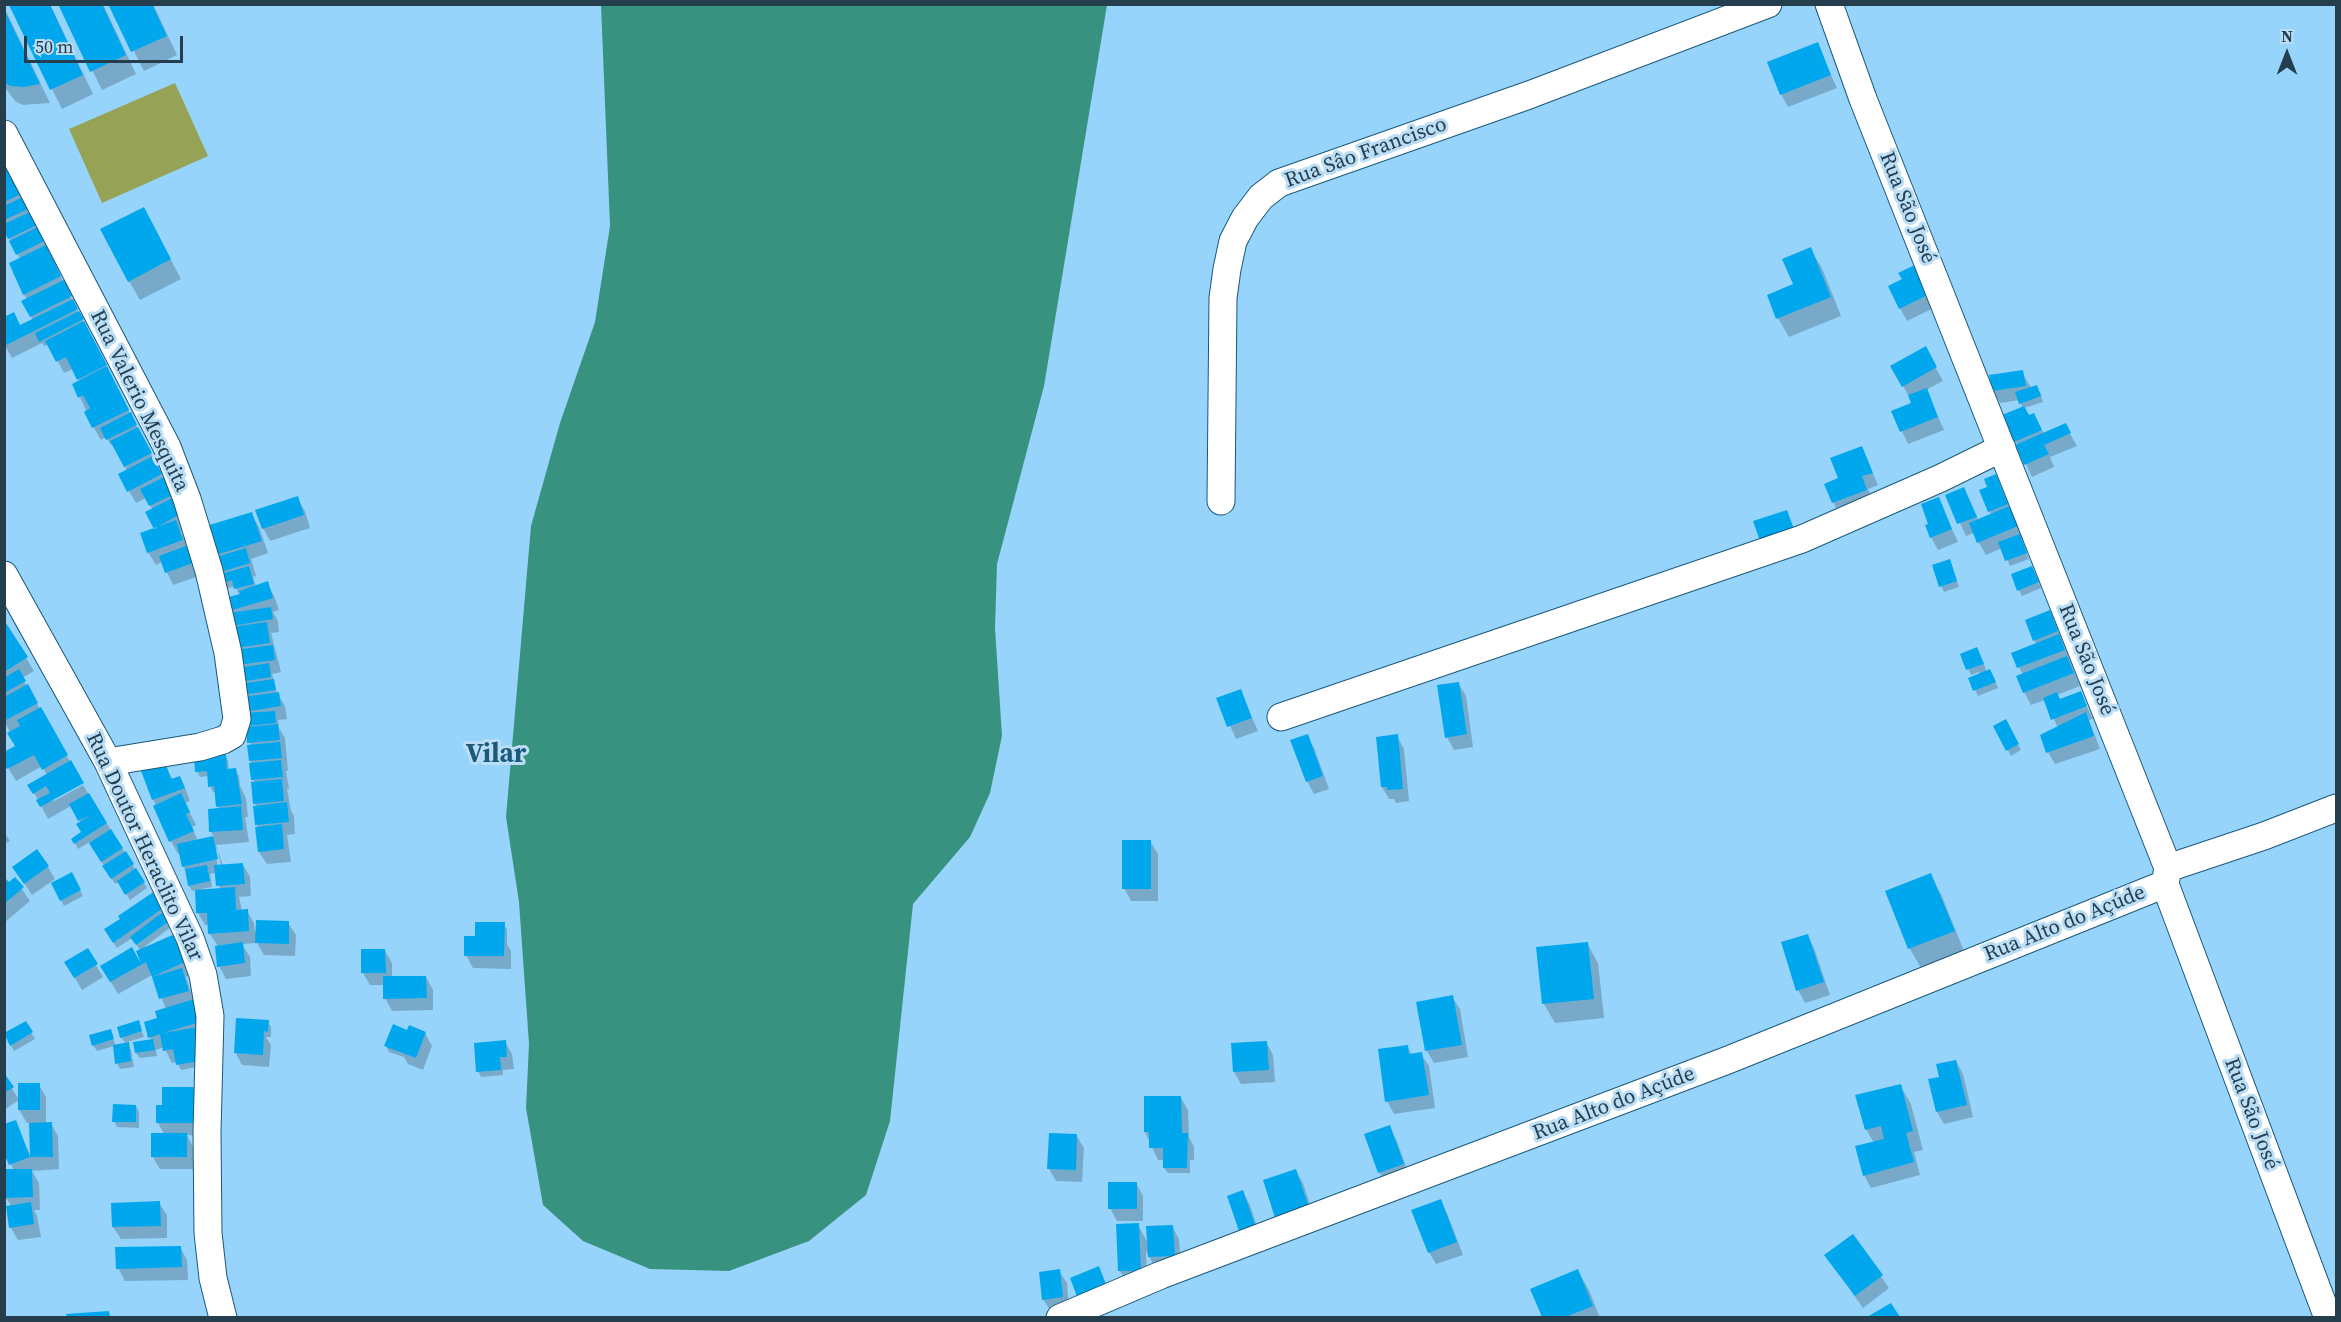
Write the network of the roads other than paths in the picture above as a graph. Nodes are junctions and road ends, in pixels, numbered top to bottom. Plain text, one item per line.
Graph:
1 (1768, 4) edge
2 (1829, 4) edge
3 (4, 134) edge
4 (2002, 448) junction
5 (1221, 501) dead end
6 (4, 575) edge
7 (1281, 717) dead end
8 (108, 762) junction
9 (2337, 808) edge
10 (2167, 876) junction
11 (223, 1317) edge
12 (1060, 1317) edge
13 (2328, 1317) edge

1 - 5 street, Rua Sâo Francisco
2 - 4 street, Rua São José
3 - 8 street, Rua Valerio Mesquita
4 - 7 street
4 - 10 street, Rua São José
6 - 8 street, Rua Doutor Heraclito Vilar
8 - 11 street, Rua Doutor Heraclito Vilar
9 - 10 street, Rua Alto do Açúde
10 - 12 street, Rua Alto do Açúde
10 - 13 street, Rua São José

